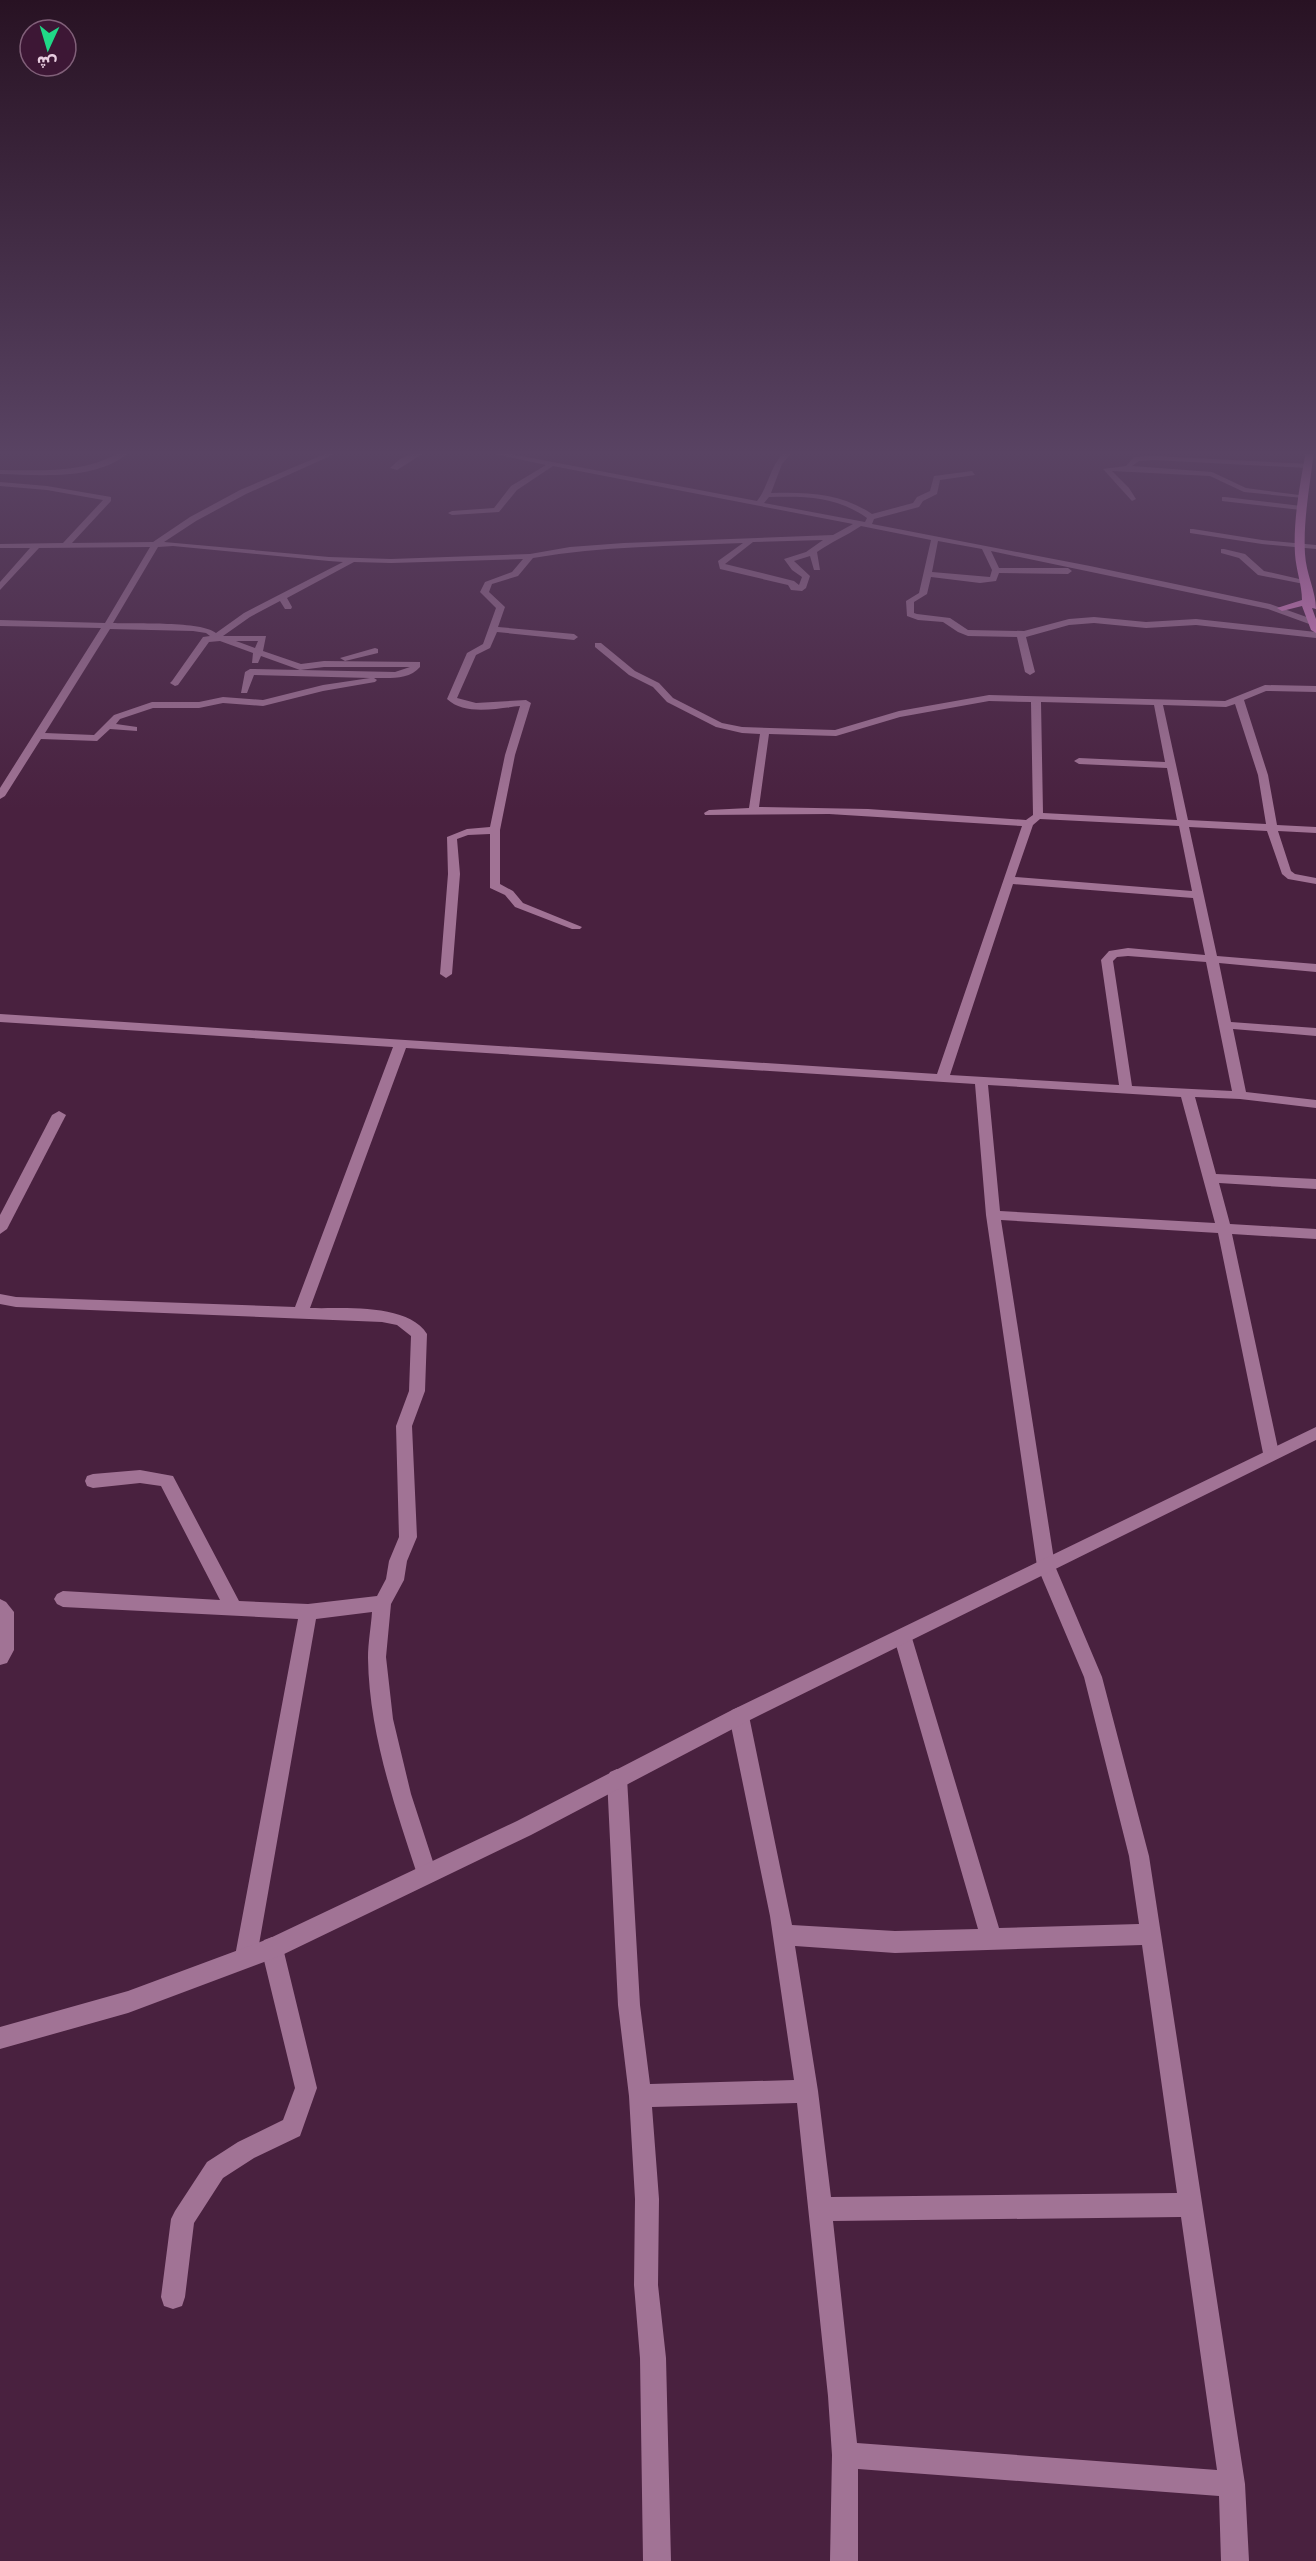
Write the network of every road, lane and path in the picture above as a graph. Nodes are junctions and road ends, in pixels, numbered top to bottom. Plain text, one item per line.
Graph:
1 (996, 570) edge
2 (13, 571) edge
3 (140, 571) edge
4 (333, 571) edge
5 (518, 571) edge
6 (738, 571) edge
7 (798, 571) edge
8 (927, 571) edge
9 (1028, 571) edge
10 (1064, 571) edge
11 (1102, 571) edge
12 (1258, 571) edge
13 (1301, 571) edge
14 (926, 574) junction
15 (1304, 581) junction
16 (1, 584) edge
17 (282, 597) junction
18 (1310, 604) edge
19 (1270, 607) junction
20 (288, 608) dead end
21 (1282, 609) joint
22 (0, 623) edge
23 (108, 626) junction
24 (1315, 628) edge
25 (494, 629) junction
26 (1024, 634) junction
27 (216, 638) junction
28 (574, 638) dead end
29 (598, 645) dead end
30 (375, 651) dead end
31 (258, 654) junction
32 (324, 664) junction
33 (250, 672) junction
34 (1030, 672) dead end
35 (395, 675) junction
36 (175, 683) dead end
37 (1316, 689) edge
38 (244, 691) dead end
39 (1036, 698) junction
40 (1239, 700) junction
41 (1158, 702) junction
42 (108, 726) junction
43 (134, 729) dead end
44 (765, 730) junction
45 (38, 736) junction
46 (1079, 761) dead end
47 (1171, 765) junction
48 (0, 796) edge
49 (754, 809) junction
50 (709, 813) dead end
51 (1033, 820) junction
52 (1183, 823) junction
53 (1272, 828) junction
54 (495, 830) junction
55 (1316, 830) edge
56 (1010, 880) junction
57 (1316, 881) edge
58 (1198, 895) junction
59 (576, 927) dead end
60 (1211, 959) junction
61 (1316, 968) edge
62 (446, 974) dead end
63 (0, 1018) edge
64 (1225, 1025) junction
65 (1316, 1032) edge
66 (401, 1044) junction
67 (942, 1079) junction
68 (981, 1081) junction
69 (1126, 1090) junction
70 (1187, 1093) junction
71 (1240, 1095) junction
72 (1316, 1104) edge
73 (59, 1115) dead end
74 (1210, 1178) junction
75 (1316, 1184) edge
76 (993, 1215) junction
77 (0, 1229) edge
78 (1224, 1229) junction
79 (1316, 1234) edge
80 (0, 1299) edge
81 (300, 1314) junction
82 (1316, 1433) edge
83 (1271, 1453) junction
84 (93, 1481) dead end
85 (1046, 1566) junction
86 (63, 1599) dead end
87 (382, 1603) junction
88 (0, 1607) edge
89 (234, 1608) junction
90 (308, 1612) junction
91 (903, 1638) junction
92 (0, 1657) edge
93 (739, 1716) junction
94 (617, 1778) junction
95 (427, 1874) junction
96 (1151, 1934) junction
97 (783, 1935) junction
98 (991, 1938) junction
99 (272, 1948) junction
100 (246, 1956) junction
101 (0, 2038) edge
102 (807, 2091) junction
103 (640, 2096) junction
104 (1190, 2205) junction
105 (820, 2209) junction
106 (173, 2296) dead end
107 (845, 2455) junction
108 (1232, 2484) junction
109 (657, 2561) edge
110 (844, 2561) edge
111 (1235, 2561) edge

1 - 14 street
2 - 16 street
3 - 23 street
4 - 17 street
5 - 25 street
6 - 7 street
8 - 14 street
9 - 10 street
11 - 19 street
12 - 15 street
13 - 15 highway
14 - 26 street
15 - 18 highway
17 - 20 street
17 - 27 street
18 - 21 highway
18 - 24 highway
19 - 21 street
19 - 24 street
22 - 23 street
23 - 27 street
23 - 45 street
24 - 26 street
25 - 28 street
25 - 54 street
26 - 34 street
27 - 31 street
27 - 31 street
27 - 36 street
29 - 44 street
30 - 32 street
31 - 32 street
31 - 33 street
32 - 35 street
33 - 35 street
33 - 38 street
35 - 42 street
37 - 40 street
39 - 41 street
39 - 44 street
39 - 51 street
40 - 41 street
40 - 53 street
41 - 47 street
42 - 43 street
42 - 45 street
44 - 49 street
45 - 48 street
46 - 47 street
47 - 52 street
49 - 50 street
49 - 51 street
51 - 52 street
51 - 56 street
52 - 53 street
52 - 58 street
53 - 55 street
53 - 57 street
54 - 59 street
54 - 62 street
56 - 58 street
56 - 67 street
58 - 60 street
60 - 61 street
60 - 64 street
60 - 69 street
63 - 66 street
64 - 65 street
64 - 71 street
66 - 67 street
66 - 81 street
67 - 68 street
68 - 69 street
68 - 76 street
69 - 70 street
70 - 71 street
70 - 74 street
71 - 72 street
73 - 77 street
74 - 75 street
74 - 78 street
76 - 78 street
76 - 85 street
78 - 79 street
78 - 83 street
80 - 81 street
81 - 87 street
82 - 83 street
83 - 85 street
84 - 89 street
85 - 91 street
85 - 96 street
86 - 89 street
87 - 90 street
87 - 95 street
88 - 92 street
89 - 90 street
90 - 100 street
91 - 93 street
91 - 98 street
93 - 94 street
93 - 97 street
94 - 95 street
94 - 103 street
95 - 99 street
96 - 98 street
96 - 104 street
97 - 98 street
97 - 102 street
99 - 100 street
99 - 106 street
100 - 101 street
102 - 103 street
102 - 105 street
103 - 109 street
104 - 105 street
104 - 108 street
105 - 107 street
107 - 108 street
107 - 110 street
108 - 111 street

